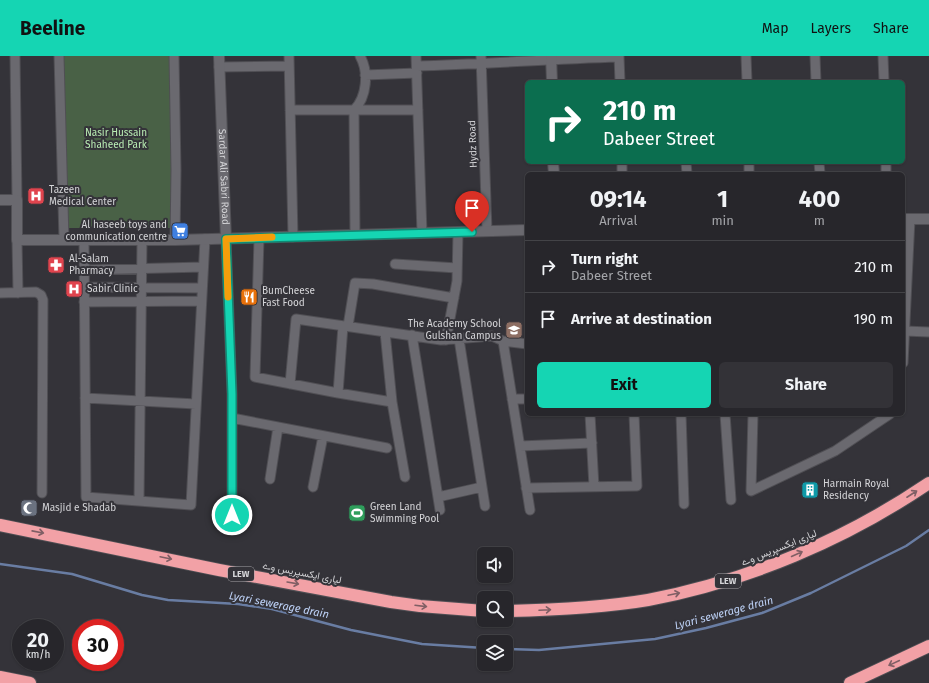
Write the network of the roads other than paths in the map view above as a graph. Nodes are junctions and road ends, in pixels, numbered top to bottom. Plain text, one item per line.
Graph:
1 (15, 56) edge
2 (59, 56) edge
3 (174, 56) edge
4 (219, 56) edge
5 (289, 56) edge
6 (360, 56) edge
7 (416, 56) edge
8 (746, 56) edge
9 (815, 56) edge
10 (883, 56) edge
11 (619, 57) edge
12 (551, 58) edge
13 (481, 60) edge
14 (289, 66) junction
15 (219, 67) junction
16 (417, 70) junction
17 (365, 75) junction
18 (552, 80) edge
19 (620, 80) edge
20 (747, 80) edge
21 (816, 80) edge
22 (884, 80) edge
23 (290, 110) junction
24 (354, 110) junction
25 (418, 110) junction
26 (0, 200) edge
27 (17, 200) junction
28 (929, 218) edge
29 (907, 219) edge
30 (525, 230) edge
31 (487, 231) junction
32 (458, 232) junction
33 (422, 233) junction
34 (355, 235) junction
35 (294, 237) junction
36 (259, 238) junction
37 (205, 239) junction
38 (226, 239) junction
39 (17, 240) junction
40 (64, 240) junction
41 (84, 240) junction
42 (142, 240) junction
43 (175, 240) junction
44 (905, 257) edge
45 (395, 264) dead end
46 (203, 267) junction
47 (457, 268) junction
48 (141, 269) junction
49 (84, 270) junction
50 (84, 287) junction
51 (141, 288) junction
52 (202, 288) junction
53 (0, 293) edge
54 (18, 293) junction
55 (454, 298) junction
56 (201, 301) junction
57 (84, 302) junction
58 (141, 302) junction
59 (345, 326) junction
60 (905, 331) joint
61 (386, 332) junction
62 (929, 332) edge
63 (412, 336) junction
64 (459, 339) junction
65 (446, 340) junction
66 (503, 340) junction
67 (525, 344) edge
68 (290, 384) junction
69 (338, 393) junction
70 (85, 398) junction
71 (512, 399) junction
72 (525, 399) edge
73 (140, 401) junction
74 (392, 402) junction
75 (196, 404) junction
76 (590, 416) edge
77 (634, 416) edge
78 (680, 416) edge
79 (725, 416) edge
80 (753, 416) edge
81 (887, 416) edge
82 (232, 418) junction
83 (278, 427) junction
84 (323, 436) junction
85 (592, 443) junction
86 (520, 446) junction
87 (387, 448) dead end
88 (405, 477) dead end
89 (270, 479) dead end
90 (929, 483) edge
91 (312, 487) dead end
92 (594, 487) junction
93 (482, 488) junction
94 (526, 488) junction
95 (42, 493) dead end
96 (438, 497) junction
97 (731, 500) dead end
98 (138, 501) junction
99 (684, 504) dead end
100 (485, 506) dead end
101 (440, 510) dead end
102 (530, 510) dead end
103 (232, 515) dead end
104 (0, 526) edge
105 (477, 611) edge
106 (513, 611) edge
107 (929, 646) edge
108 (0, 677) edge
109 (30, 683) edge
110 (850, 683) edge

1 - 27 street
2 - 40 street
3 - 43 street
4 - 15 street, Sardar Ali Sabri Road
5 - 14 street
6 - 17 street
7 - 16 street
8 - 20 street
9 - 21 street
10 - 22 street
11 - 12 street
11 - 19 street
12 - 13 street
12 - 18 street
13 - 16 street
13 - 31 street, Hydz Road
14 - 15 street
14 - 23 street
15 - 38 street, Sardar Ali Sabri Road
16 - 17 street
16 - 25 street
17 - 24 street
23 - 24 street
23 - 35 street
24 - 25 street
24 - 34 street
25 - 33 street
26 - 27 street
27 - 39 street
28 - 29 street
29 - 44 street
30 - 31 street
31 - 32 street
32 - 33 street
32 - 47 street
33 - 34 street
34 - 35 street
35 - 36 street
36 - 38 street
36 - 68 street
37 - 38 street
37 - 43 street
37 - 46 street
38 - 82 street, Sardar Ali Sabri Road
39 - 40 street
39 - 54 street
40 - 41 street
41 - 42 street
41 - 49 street
42 - 43 street
42 - 48 street
44 - 60 street
45 - 47 street
46 - 48 street
46 - 52 street
47 - 55 street
48 - 49 street
48 - 51 street
49 - 50 street
50 - 51 street
50 - 57 street
51 - 52 street
51 - 58 street
52 - 56 street
53 - 54 street
54 - 95 street
55 - 59 street
55 - 65 street
56 - 58 street
56 - 75 street
57 - 58 street
57 - 70 street
58 - 73 street
59 - 61 street
59 - 68 street
59 - 69 street
60 - 62 street
61 - 63 street
61 - 74 street
63 - 65 street
63 - 96 street
64 - 65 street
64 - 66 street
64 - 93 street
66 - 67 street
66 - 71 street
68 - 69 street
69 - 74 street
70 - 73 street
70 - 98 street
71 - 72 street
71 - 86 street
73 - 75 street
73 - 98 street
74 - 88 street
75 - 98 street
76 - 85 street
77 - 92 street
78 - 99 street
79 - 97 street
80 - 81 street
82 - 83 street
82 - 103 street, Sardar Ali Sabri Road
83 - 84 street
83 - 89 street
84 - 87 street
84 - 91 street
85 - 86 street
85 - 92 street
86 - 94 street
106 -> 90 highway, لیاری ایکسپریس وے / LEW
92 - 94 street
93 - 96 street
93 - 100 street
94 - 102 street
96 - 101 street
104 -> 105 highway, لیاری ایکسپریس وے / LEW
107 -> 110 highway
108 - 109 highway

